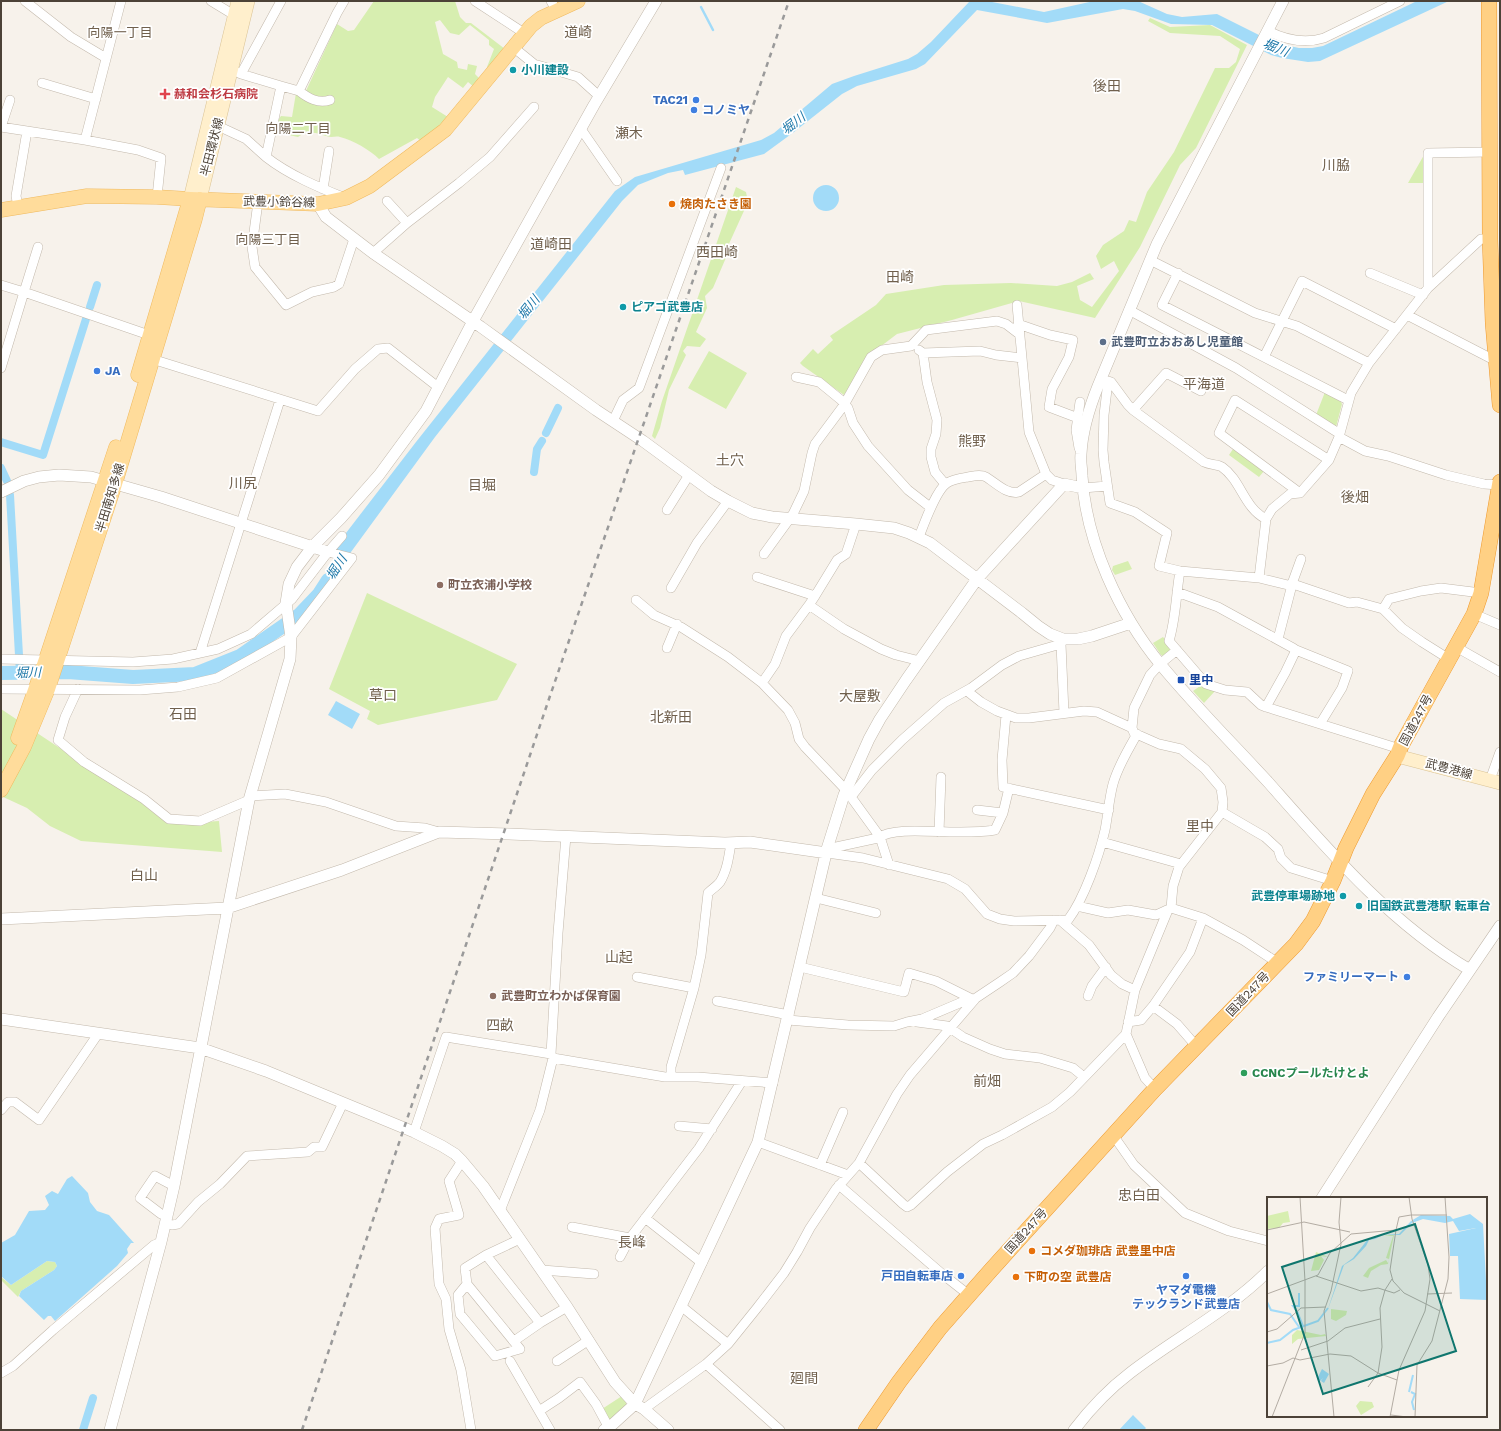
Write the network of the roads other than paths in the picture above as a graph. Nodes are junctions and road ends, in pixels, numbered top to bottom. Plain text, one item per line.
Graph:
1 (25, 1) edge
2 (121, 1) edge
3 (211, 1) edge
4 (238, 1) edge
5 (248, 1) edge
6 (281, 1) edge
7 (344, 1) edge
8 (475, 1) edge
9 (578, 1) edge
10 (656, 1) edge
11 (1283, 1) edge
12 (1400, 1) edge
13 (1490, 1) edge
14 (553, 6) edge
15 (234, 15) junction
16 (1268, 31) junction
17 (524, 33) junction
18 (513, 47) junction
19 (106, 58) junction
20 (236, 72) junction
21 (1495, 74) edge
22 (42, 83) dead end
23 (281, 86) junction
24 (299, 91) junction
25 (599, 96) junction
26 (96, 99) junction
27 (10, 100) dead end
28 (330, 100) dead end
29 (534, 107) dead end
30 (218, 126) junction
31 (1, 127) edge
32 (581, 129) junction
33 (27, 131) junction
34 (85, 140) junction
35 (329, 151) dead end
36 (1490, 152) junction
37 (266, 157) junction
38 (721, 168) dead end
39 (618, 181) dead end
40 (1495, 186) edge
41 (323, 189) junction
42 (156, 196) junction
43 (346, 198) junction
44 (195, 199) junction
45 (387, 201) dead end
46 (258, 202) junction
47 (318, 204) junction
48 (18, 206) junction
49 (1, 210) edge
50 (407, 223) junction
51 (354, 239) junction
52 (1493, 243) edge
53 (38, 247) dead end
54 (373, 253) junction
55 (1150, 260) junction
56 (1178, 273) junction
57 (1370, 273) dead end
58 (1, 285) edge
59 (24, 292) junction
60 (1425, 292) junction
61 (1017, 305) dead end
62 (1129, 310) junction
63 (1407, 315) junction
64 (473, 321) junction
65 (1282, 321) junction
66 (1018, 324) junction
67 (1396, 329) junction
68 (1019, 334) junction
69 (149, 335) junction
70 (911, 346) junction
71 (923, 353) junction
72 (1264, 357) junction
73 (1022, 358) junction
74 (152, 359) junction
75 (1496, 361) junction
76 (1369, 363) junction
77 (1, 368) edge
78 (796, 377) dead end
79 (438, 387) junction
80 (1201, 391) dead end
81 (280, 400) junction
82 (1348, 400) junction
83 (844, 405) junction
84 (1083, 405) junction
85 (1500, 405) edge
86 (1133, 410) junction
87 (1104, 412) junction
88 (1078, 418) junction
89 (613, 421) junction
90 (1340, 435) junction
91 (1081, 454) junction
92 (1328, 460) junction
93 (1046, 474) junction
94 (689, 475) junction
95 (110, 482) junction
96 (945, 484) junction
97 (1064, 484) junction
98 (1500, 484) edge
99 (1107, 486) junction
100 (2, 488) edge
101 (1083, 488) junction
102 (1300, 493) junction
103 (728, 501) junction
104 (930, 507) junction
105 (667, 510) dead end
106 (790, 518) junction
107 (1266, 519) junction
108 (240, 524) junction
109 (856, 524) junction
110 (342, 536) dead end
111 (919, 537) junction
112 (313, 546) junction
113 (328, 552) junction
114 (764, 554) dead end
115 (1301, 560) dead end
116 (1180, 571) junction
117 (757, 577) dead end
118 (1259, 578) junction
119 (977, 579) junction
120 (1292, 585) junction
121 (671, 588) dead end
122 (1177, 592) junction
123 (1481, 593) junction
124 (815, 596) junction
125 (636, 600) dead end
126 (286, 603) junction
127 (808, 605) junction
128 (1383, 609) junction
129 (1474, 614) junction
130 (1131, 623) junction
131 (677, 624) junction
132 (1500, 625) edge
133 (291, 637) junction
134 (1278, 639) junction
135 (1062, 642) junction
136 (667, 648) dead end
137 (1177, 650) junction
138 (1296, 650) junction
139 (200, 653) junction
140 (1453, 653) junction
141 (2, 659) edge
142 (48, 660) junction
143 (920, 661) junction
144 (1160, 664) junction
145 (1500, 672) edge
146 (762, 683) junction
147 (1, 689) edge
148 (42, 689) junction
149 (78, 689) junction
150 (967, 691) junction
151 (1266, 707) junction
152 (1064, 713) junction
153 (1006, 715) junction
154 (1320, 724) junction
155 (1134, 731) junction
156 (1500, 752) edge
157 (1399, 753) junction
158 (1, 772) edge
159 (941, 777) dead end
160 (1495, 782) edge
161 (1009, 788) junction
162 (1, 790) edge
163 (847, 794) junction
164 (250, 798) junction
165 (977, 810) dead end
166 (1109, 810) junction
167 (1222, 812) junction
168 (1003, 813) junction
169 (439, 832) junction
170 (939, 832) junction
171 (566, 836) junction
172 (880, 837) junction
173 (731, 842) junction
174 (1102, 842) junction
175 (827, 851) junction
176 (1340, 863) junction
177 (1181, 864) junction
178 (889, 865) junction
179 (1333, 880) junction
180 (816, 898) junction
181 (1077, 906) junction
182 (227, 908) junction
183 (1170, 909) junction
184 (1203, 918) junction
185 (1, 919) edge
186 (864, 920) dead end
187 (1057, 920) junction
188 (1500, 926) edge
189 (1278, 963) junction
190 (800, 967) junction
191 (1106, 967) junction
192 (1470, 970) junction
193 (637, 977) dead end
194 (694, 988) junction
195 (1135, 990) junction
196 (1088, 996) dead end
197 (974, 998) junction
198 (717, 1001) dead end
199 (1153, 1006) junction
200 (788, 1018) junction
201 (1, 1019) edge
202 (913, 1021) junction
203 (1128, 1022) junction
204 (949, 1028) junction
205 (98, 1034) junction
206 (1126, 1034) junction
207 (1196, 1047) junction
208 (200, 1048) junction
209 (552, 1056) junction
210 (671, 1076) junction
211 (1084, 1077) junction
212 (742, 1080) junction
213 (772, 1083) junction
214 (1155, 1089) junction
215 (343, 1103) junction
216 (1, 1110) edge
217 (844, 1112) dead end
218 (679, 1126) dead end
219 (712, 1129) junction
220 (414, 1132) junction
221 (1113, 1135) junction
222 (758, 1142) junction
223 (462, 1161) junction
224 (859, 1163) junction
225 (820, 1164) junction
226 (848, 1175) junction
227 (174, 1186) junction
228 (839, 1186) junction
229 (1323, 1197) edge
230 (500, 1210) junction
231 (645, 1218) junction
232 (166, 1219) junction
233 (572, 1227) dead end
234 (630, 1238) junction
235 (520, 1239) junction
236 (1267, 1241) edge
237 (161, 1242) junction
238 (486, 1254) junction
239 (620, 1257) dead end
240 (702, 1263) junction
241 (542, 1270) junction
242 (1267, 1272) edge
243 (594, 1274) dead end
244 (467, 1284) junction
245 (969, 1295) junction
246 (681, 1306) junction
247 (567, 1307) junction
248 (540, 1323) junction
249 (589, 1340) junction
250 (514, 1341) junction
251 (728, 1344) junction
252 (510, 1361) dead end
253 (557, 1361) dead end
254 (706, 1364) junction
255 (1, 1373) edge
256 (639, 1407) junction
257 (539, 1411) junction
258 (607, 1429) edge
259 (110, 1430) edge
260 (471, 1430) edge
261 (550, 1430) edge
262 (668, 1430) edge
263 (780, 1430) edge
264 (866, 1430) edge
265 (1074, 1430) edge

1 - 19 street
2 - 19 street
3 - 15 street
4 - 15 main road, 半田環状線
5 - 20 main road, 半田環状線
6 - 20 street
7 - 24 street
8 - 17 street
9 - 14 main road, 武豊小鈴谷線
10 - 25 street
11 - 16 street
12 - 16 street
13 - 21 highway
14 - 17 main road, 武豊小鈴谷線
15 - 44 main road, 半田環状線
16 - 55 street
17 - 18 main road, 武豊小鈴谷線
18 - 25 street
18 - 43 main road, 武豊小鈴谷線
19 - 26 street
20 - 23 street
20 - 30 main road, 半田環状線
21 - 36 highway
22 - 26 street
23 - 24 street
23 - 37 street
24 - 28 street
25 - 32 street
26 - 34 street
27 - 31 street
29 - 50 street
30 - 37 street
30 - 44 main road, 半田環状線
31 - 33 street
32 - 39 street
32 - 64 street
33 - 34 street
33 - 48 street
34 - 42 street
35 - 41 street
36 - 40 highway
36 - 60 street
37 - 41 street
38 - 89 street
40 - 52 highway
41 - 43 street
42 - 44 main road, 武豊小鈴谷線
42 - 48 main road, 武豊小鈴谷線
43 - 47 main road, 武豊小鈴谷線
44 - 46 main road, 武豊小鈴谷線
44 - 69 main road, 半田南知多線
44 - 74 main road, 半田南知多線
45 - 50 street
46 - 47 main road, 武豊小鈴谷線
46 - 51 street
47 - 51 street
48 - 49 main road, 武豊小鈴谷線
50 - 54 street
51 - 54 street
52 - 60 street
52 - 75 highway
53 - 59 street
54 - 64 street
55 - 56 street
55 - 62 street
56 - 65 street
56 - 72 street
57 - 60 street
58 - 59 street
59 - 69 street
59 - 77 street
60 - 63 street
61 - 66 street
62 - 84 street
62 - 90 street
63 - 67 street
63 - 75 street
64 - 79 street
64 - 89 street
65 - 67 street
65 - 72 street
65 - 76 street
66 - 68 street
66 - 88 street
67 - 76 street
68 - 70 street
68 - 73 street
69 - 95 main road, 半田南知多線
70 - 71 street
70 - 83 street
71 - 73 street
71 - 96 street
72 - 82 street
73 - 93 street
74 - 81 street
74 - 95 main road, 半田南知多線
75 - 85 highway
76 - 82 street
78 - 83 street
79 - 81 street
79 - 112 street
80 - 86 street
81 - 108 street
82 - 90 street
83 - 104 street
83 - 106 street
84 - 87 street
84 - 88 street
84 - 91 street
86 - 87 street
86 - 107 street
87 - 99 street
88 - 91 street
89 - 94 street
90 - 92 street
90 - 98 street
91 - 101 street
92 - 102 street
92 - 102 street
93 - 96 street
93 - 97 street
94 - 103 street
94 - 105 street
95 - 100 street
95 - 108 street
95 - 142 main road, 半田南知多線
96 - 104 street
97 - 101 street
97 - 119 street
98 - 123 highway, 国道247号
99 - 101 street
99 - 116 street
101 - 130 street
102 - 107 street
103 - 106 street
103 - 121 street
104 - 111 street
106 - 109 street
106 - 114 street
107 - 118 street
108 - 112 street
108 - 139 street
109 - 111 street
109 - 124 street
110 - 113 street
111 - 119 street
112 - 113 street
112 - 126 street
113 - 126 street
113 - 133 street
115 - 120 street
116 - 118 street
116 - 122 street
117 - 124 street
118 - 120 street
119 - 135 street
119 - 143 street
120 - 128 street
120 - 134 street
122 - 134 street
122 - 137 street
123 - 128 street
123 - 129 highway, 国道247号
124 - 127 street
125 - 131 street
126 - 133 street
126 - 139 street
127 - 143 street
127 - 146 street
128 - 140 street
129 - 132 street
129 - 140 highway, 国道247号
130 - 135 street
130 - 144 street
131 - 136 street
131 - 146 street
133 - 149 street
133 - 164 street
134 - 138 street
135 - 150 street
135 - 152 street
137 - 144 street
137 - 151 street
138 - 151 street
138 - 154 street
139 - 142 street
140 - 145 street
140 - 157 highway, 国道247号
141 - 142 street
142 - 148 main road, 半田南知多線
143 - 163 street
144 - 155 street
144 - 176 street
146 - 163 street
147 - 148 street
148 - 149 street
148 - 158 main road, 半田南知多線
148 - 162 main road, 半田南知多線
149 - 164 street
150 - 153 street
150 - 163 street
151 - 154 street
152 - 153 street
152 - 155 street
153 - 161 street
154 - 157 street
155 - 166 street
155 - 167 street
156 - 160 street
157 - 160 main road, 武豊港線
157 - 176 highway, 国道247号
159 - 170 street
161 - 166 street
161 - 168 street
163 - 172 street
163 - 175 street
164 - 169 street
164 - 182 street
165 - 168 street
166 - 174 street
167 - 177 street
167 - 179 street
168 - 170 street
169 - 171 street
169 - 182 street
170 - 172 street
171 - 173 street
171 - 209 street
172 - 175 street
172 - 178 street
173 - 175 street
173 - 194 street
174 - 177 street
174 - 181 street
175 - 178 street
175 - 180 street
176 - 179 highway, 国道247号
176 - 192 street
177 - 183 street
178 - 187 street
179 - 189 highway, 国道247号
180 - 186 street
180 - 190 street
181 - 183 street
181 - 187 street
182 - 185 street
182 - 208 street
183 - 184 street
183 - 195 street
184 - 189 street
184 - 199 street
187 - 191 street
187 - 197 street
188 - 192 street
189 - 207 highway, 国道247号
190 - 197 street
190 - 200 street
191 - 195 street
191 - 196 street
192 - 229 street
193 - 194 street
194 - 210 street
195 - 203 street
197 - 202 street
197 - 204 street
198 - 200 street
199 - 203 street
199 - 207 street
200 - 202 street
200 - 213 street
201 - 205 street
202 - 204 street
203 - 206 street
204 - 211 street
204 - 224 street
205 - 208 street
205 - 216 street
206 - 211 street
206 - 214 street
207 - 214 highway, 国道247号
208 - 215 street
208 - 227 street
209 - 210 street
209 - 220 street
209 - 230 street
210 - 212 street
211 - 224 street
212 - 213 street
212 - 219 street
213 - 222 street
214 - 221 highway, 国道247号
215 - 220 street
215 - 232 street
217 - 225 street
218 - 219 street
219 - 231 street
220 - 223 street
221 - 236 street
221 - 245 highway, 国道247号
222 - 225 street
222 - 240 street
223 - 230 street
223 - 260 street
224 - 226 street
225 - 226 street
226 - 228 street
227 - 232 street
227 - 232 street
228 - 245 street
228 - 251 street
230 - 235 street
231 - 234 street
231 - 240 street
232 - 237 street
233 - 234 street
234 - 239 street
235 - 238 street
235 - 241 street
237 - 255 street
237 - 259 street
238 - 244 street
238 - 248 street
240 - 246 street
241 - 243 street
241 - 247 street
242 - 265 street
244 - 250 street
244 - 250 street
245 - 264 highway, 国道247号
246 - 251 street
246 - 256 street
247 - 248 street
247 - 249 street
248 - 250 street
249 - 253 street
249 - 256 street
251 - 254 street
252 - 257 street
254 - 256 street
254 - 263 street
256 - 258 street
256 - 262 street
257 - 258 street
257 - 261 street

